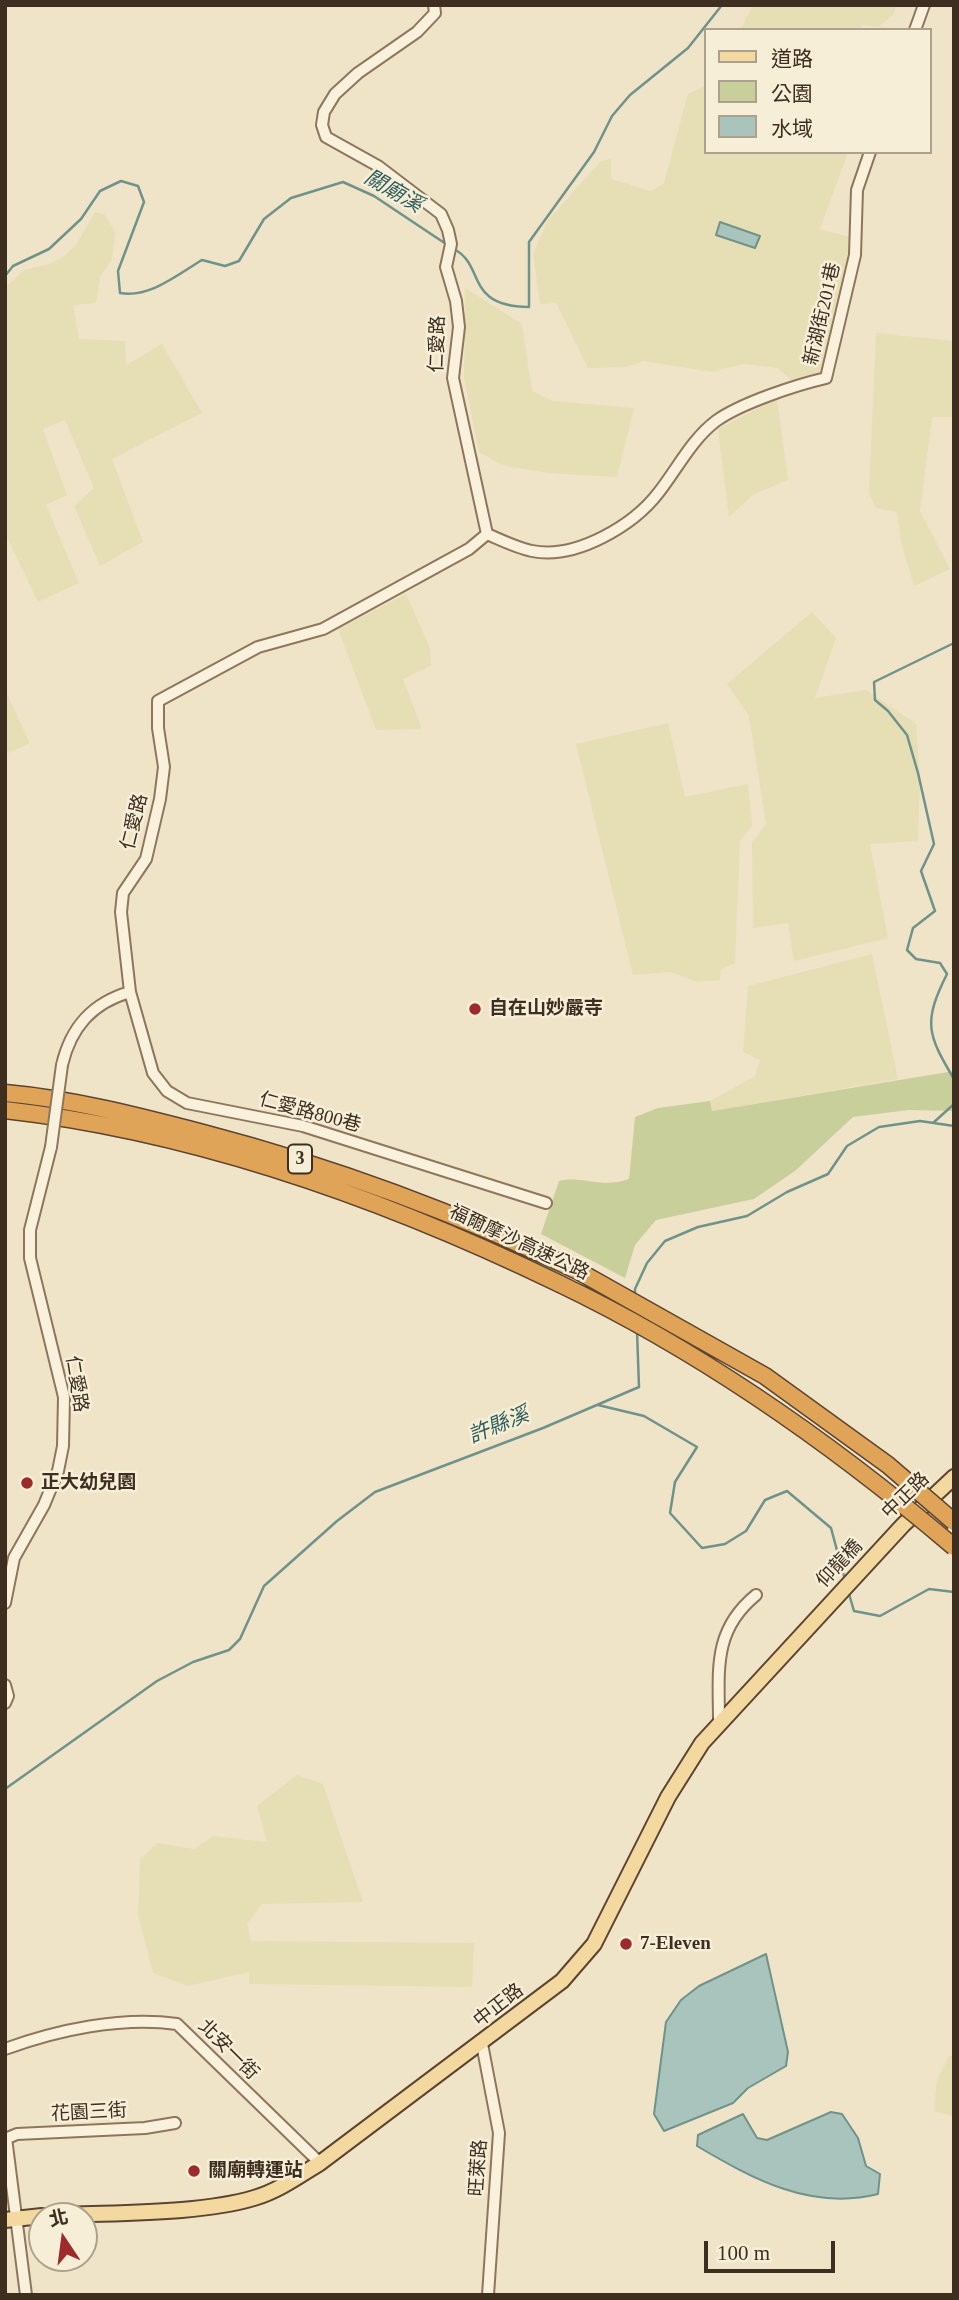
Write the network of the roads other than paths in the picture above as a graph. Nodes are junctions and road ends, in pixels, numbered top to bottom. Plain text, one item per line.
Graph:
1 (434, 5) edge
2 (924, 5) edge
3 (916, 28) edge
4 (869, 154) edge
5 (487, 534) junction
6 (130, 992) junction
7 (5, 1093) edge
8 (5, 1110) edge
9 (546, 1203) dead end
10 (954, 1477) edge
11 (954, 1522) edge
12 (886, 1543) joint
13 (954, 1548) edge
14 (756, 1595) dead end
15 (5, 1603) edge
16 (823, 1612) joint
17 (5, 1685) edge
18 (5, 1703) edge
19 (719, 1722) junction
20 (482, 2044) junction
21 (5, 2049) edge
22 (175, 2123) dead end
23 (6, 2139) edge
24 (320, 2163) junction
25 (98, 2212) edge
26 (12, 2219) edge
27 (26, 2295) edge
28 (488, 2295) edge

1 - 5 street, 仁愛路
2 - 3 street
4 - 5 street, 新湖街201巷
5 - 6 street, 仁愛路
6 - 9 street, 仁愛路800巷
6 - 15 street, 仁愛路, bridge
7 - 11 highway, 福爾摩沙高速公路 / 3, bridge
8 - 13 highway, 福爾摩沙高速公路 / 3, bridge
10 - 12 main road, 中正路
12 - 16 main road, 仰龍橋
14 - 19 street
16 - 19 main road, 中正路
17 - 18 street
19 - 20 main road, 中正路
20 - 24 main road, 中正路
20 - 28 street, 旺萊路
21 - 24 street, 北安一街
22 - 23 street, 花園三街
23 - 26 street
24 - 25 main road, 中正路
26 - 27 street

